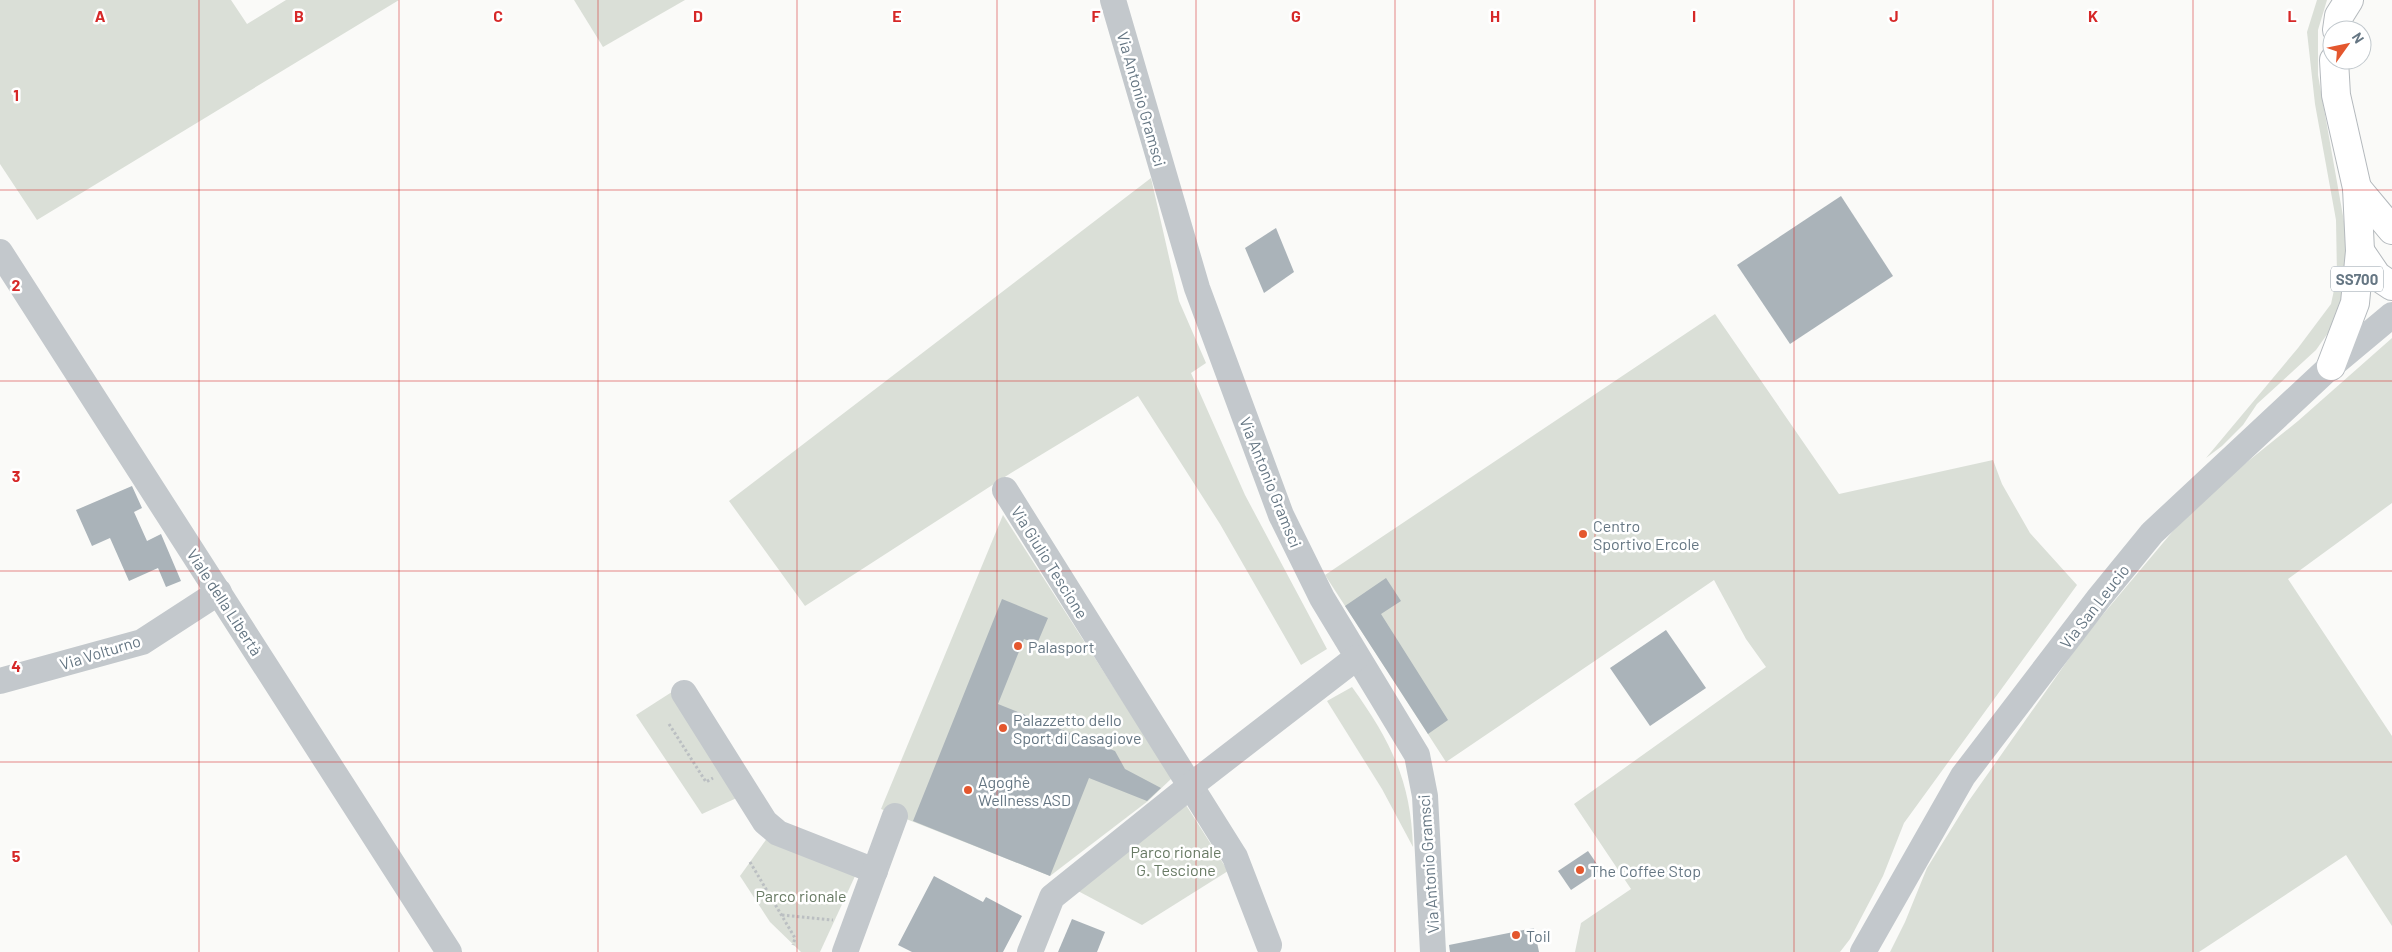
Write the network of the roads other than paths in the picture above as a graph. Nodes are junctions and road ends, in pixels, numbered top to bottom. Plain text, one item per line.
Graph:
1 (1113, 0) edge
2 (2349, 0) edge
3 (2338, 20) edge
4 (2335, 70) edge
5 (2357, 188) junction
6 (2392, 230) edge
7 (2360, 251) junction
8 (0, 252) edge
9 (2392, 286) edge
10 (2392, 315) edge
11 (2331, 366) junction
12 (1006, 490) dead end
13 (219, 592) junction
14 (1356, 658) junction
15 (0, 681) edge
16 (684, 693) dead end
17 (1189, 787) junction
18 (895, 816) dead end
19 (875, 871) junction
20 (1269, 945) dead end
21 (450, 952) edge
22 (845, 952) edge
23 (1030, 952) edge
24 (1433, 952) edge
25 (1863, 952) edge

1 - 14 street, Via Antonio Gramsci
2 - 3 highway
4 - 5 highway, SS700
5 - 6 highway, SS700
5 - 7 highway, SS700
7 - 9 highway, SS700
7 - 11 highway, SS700
8 - 13 street, Viale della Libertà
10 - 11 street, Via San Leucio
11 - 25 street, Via San Leucio
12 - 17 street, Via Giulio Tescione
13 - 15 street, Via Volturno
13 - 21 street, Viale della Libertà
14 - 17 street
14 - 24 street, Via Antonio Gramsci
16 - 19 street
17 - 20 street, Via Giulio Tescione
17 - 23 street
18 - 19 street
19 - 22 street

